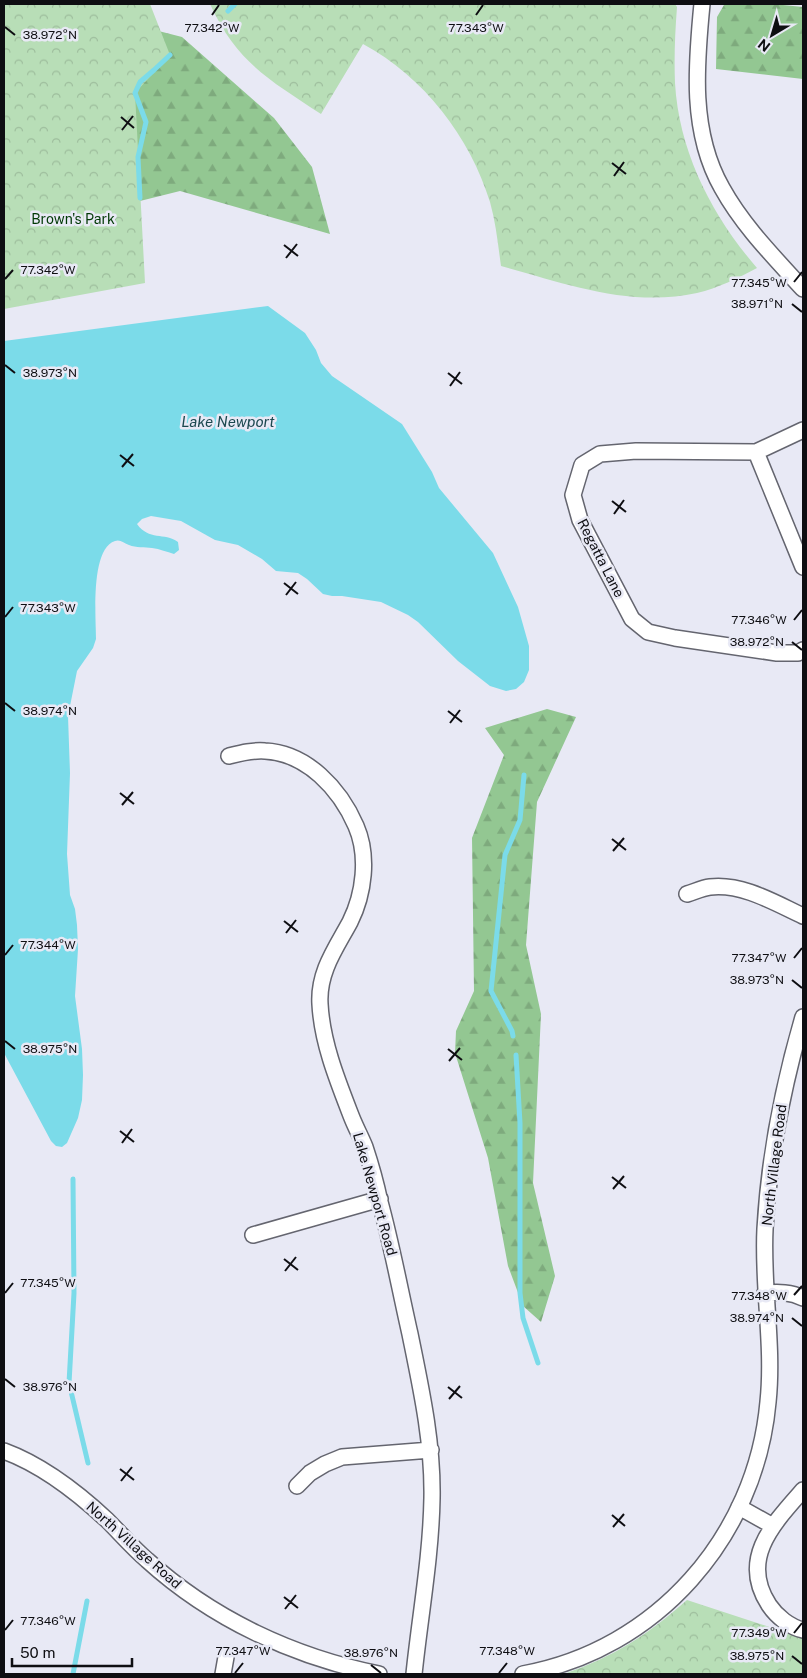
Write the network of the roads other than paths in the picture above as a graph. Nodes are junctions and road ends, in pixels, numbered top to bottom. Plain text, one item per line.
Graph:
1 (702, 4) edge
2 (803, 290) edge
3 (803, 430) edge
4 (756, 452) junction
5 (803, 567) edge
6 (803, 650) edge
7 (229, 756) dead end
8 (687, 894) dead end
9 (803, 916) edge
10 (803, 1016) edge
11 (380, 1199) junction
12 (253, 1235) dead end
13 (766, 1293) junction
14 (803, 1298) edge
15 (4, 1450) edge
16 (431, 1450) junction
17 (297, 1486) dead end
18 (803, 1490) edge
19 (740, 1507) junction
20 (773, 1526) junction
21 (803, 1630) edge
22 (226, 1658) dead end
23 (223, 1674) edge
24 (379, 1674) edge
25 (414, 1674) edge
26 (523, 1674) edge

1 - 2 street
3 - 4 street, Regatta Lane
4 - 5 street
4 - 6 street, Regatta Lane
7 - 11 street, Lake Newport Road
8 - 9 street
10 - 13 street, North Village Road
11 - 12 street
11 - 16 street, Lake Newport Road
13 - 14 street
13 - 19 street, North Village Road
15 - 24 street, North Village Road
16 - 17 street
16 - 25 street, Lake Newport Road
18 - 20 street
19 - 20 street
19 - 26 street, North Village Road
20 - 21 street
22 - 23 street

